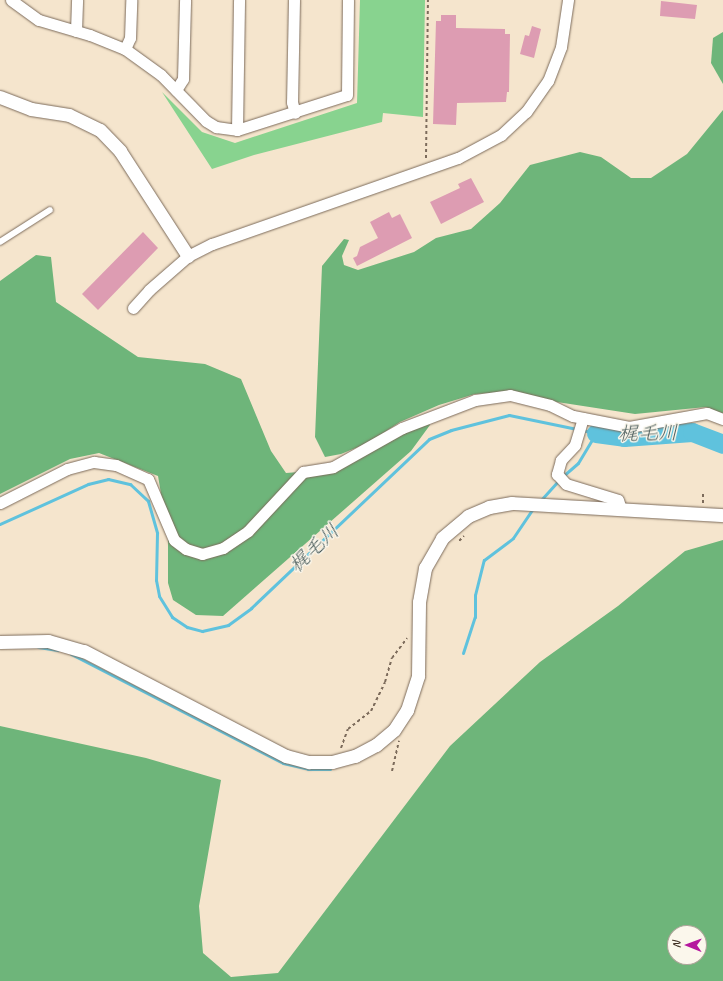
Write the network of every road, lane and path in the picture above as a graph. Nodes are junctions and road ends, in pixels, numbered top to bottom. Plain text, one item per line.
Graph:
1 (76, 0) edge
2 (131, 0) edge
3 (185, 0) edge
4 (240, 0) edge
5 (294, 0) edge
6 (348, 0) edge
7 (428, 0) edge
8 (568, 0) edge
9 (14, 1) edge
10 (76, 31) junction
11 (125, 49) junction
12 (176, 90) junction
13 (0, 97) edge
14 (295, 113) junction
15 (237, 130) junction
16 (426, 158) dead end
17 (50, 210) dead end
18 (0, 242) edge
19 (188, 256) junction
20 (133, 308) dead end
21 (723, 419) edge
22 (581, 425) junction
23 (0, 503) edge
24 (621, 509) junction
25 (723, 515) edge
26 (419, 626) junction
27 (0, 642) edge
28 (398, 725) junction
29 (336, 761) junction
30 (392, 771) dead end

1 - 10 street
2 - 11 street
3 - 12 street
4 - 15 street
5 - 14 street
6 - 14 street
7 - 16 path
8 - 19 street
9 - 10 street
10 - 11 street
11 - 12 street
12 - 15 street
13 - 19 street
14 - 15 street
17 - 18 lane
19 - 20 street
21 - 22 street
22 - 23 street
22 - 24 street
24 - 25 street
24 - 26 street
26 - 28 street
26 - 29 path
27 - 29 street
28 - 29 street
28 - 30 path

